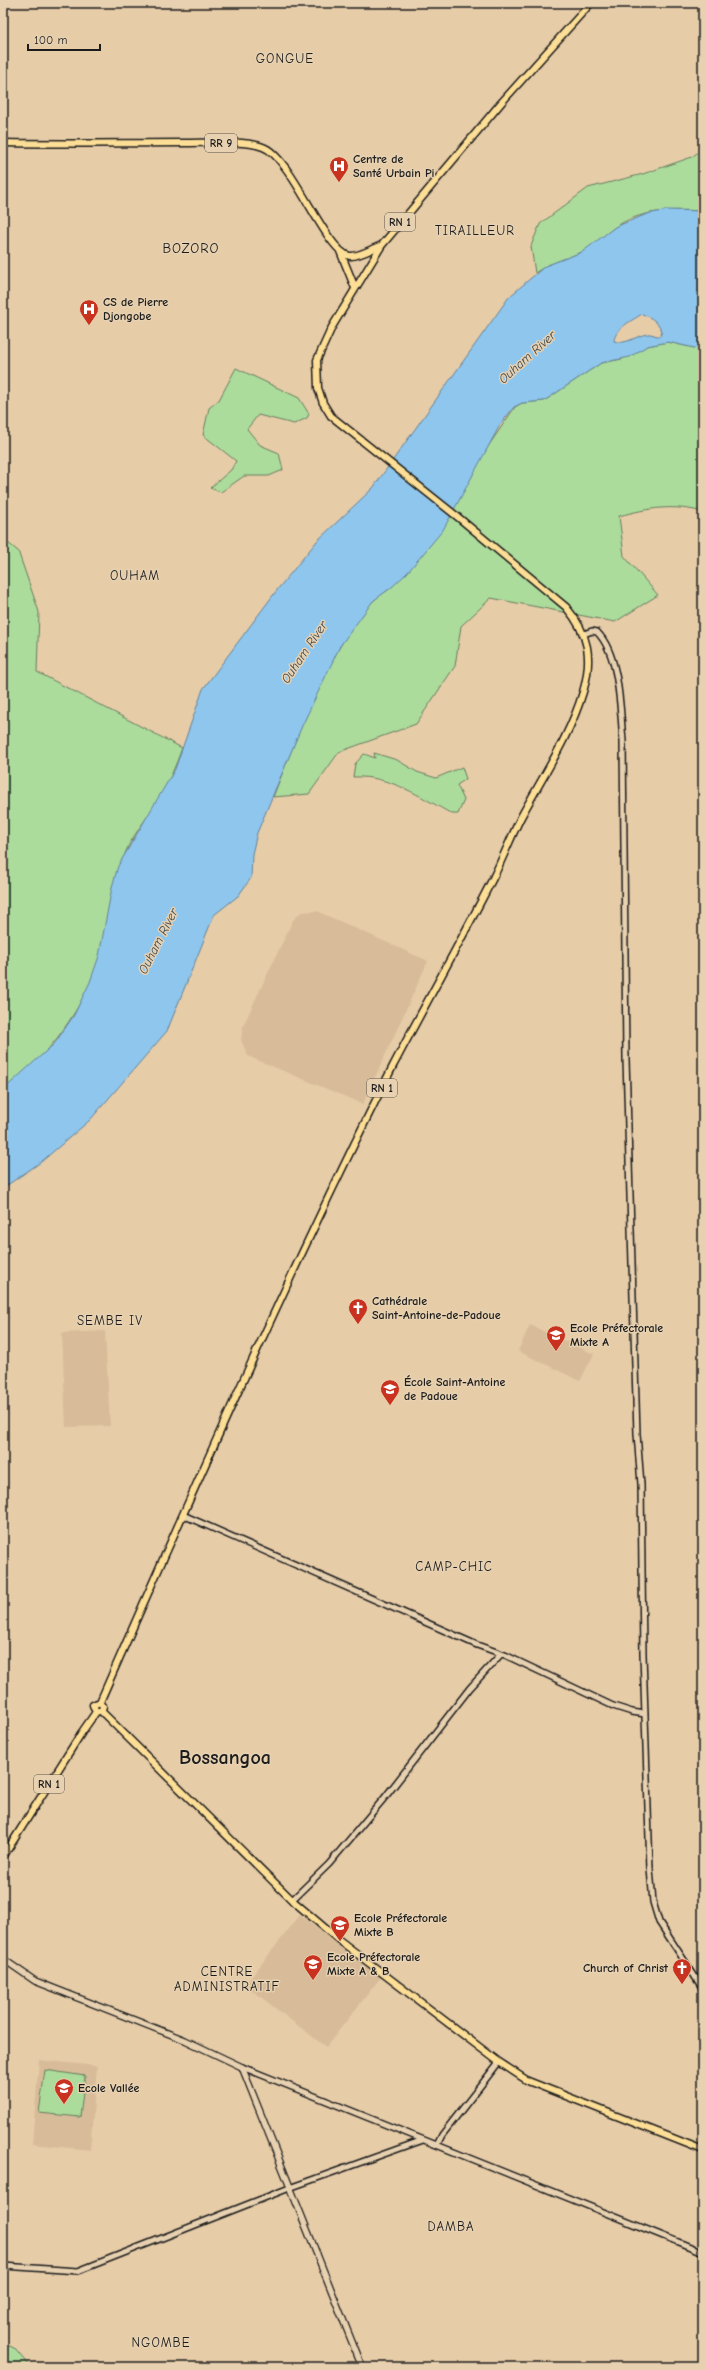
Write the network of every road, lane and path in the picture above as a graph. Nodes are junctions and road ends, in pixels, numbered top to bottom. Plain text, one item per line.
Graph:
1 (591, 3) edge
2 (3, 143) edge
3 (382, 245) junction
4 (340, 251) junction
5 (355, 288) junction
6 (584, 634) junction
7 (183, 1515) junction
8 (501, 1654) junction
9 (98, 1712) junction
10 (645, 1714) junction
11 (3, 1857) edge
12 (292, 1900) junction
13 (3, 1959) edge
14 (703, 1988) edge
15 (499, 2062) junction
16 (242, 2067) junction
17 (423, 2140) junction
18 (437, 2145) junction
19 (703, 2150) edge
20 (292, 2187) junction
21 (703, 2252) edge
22 (3, 2266) edge
23 (362, 2367) edge

1 - 3 main road, RN 1
2 - 4 main road, RR 9
3 - 4 main road
3 - 5 main road, RN 1
4 - 5 main road, RR 9
5 - 6 main road, RN 1
6 - 7 main road, RN 1
6 - 10 street
7 - 8 street
7 - 9 main road, RN 1
8 - 10 street
8 - 12 street
9 - 11 main road, RN 1
9 - 12 main road
10 - 14 street
12 - 15 main road
13 - 16 main road
15 - 18 street
15 - 19 main road
16 - 17 street
16 - 20 main road
17 - 18 street
17 - 20 street
18 - 21 street
20 - 22 street
20 - 23 main road

